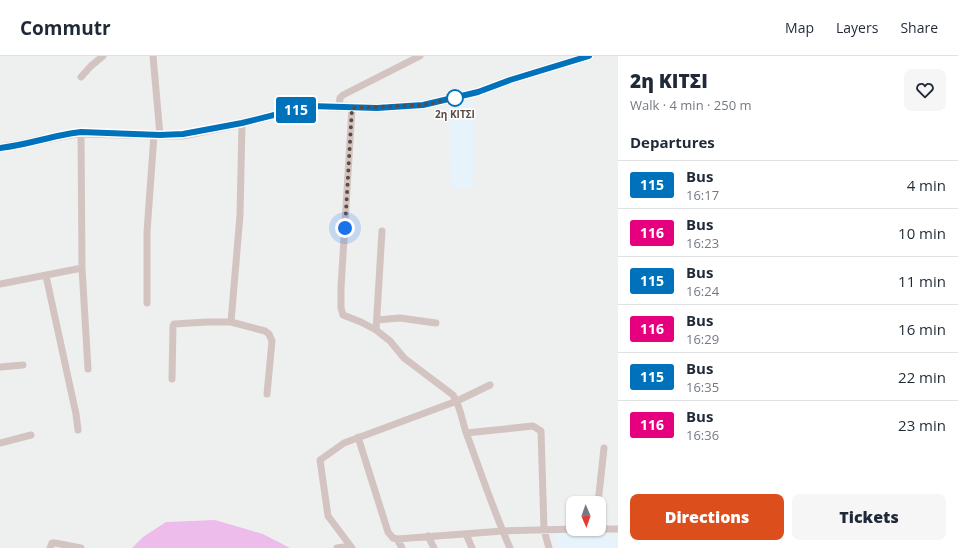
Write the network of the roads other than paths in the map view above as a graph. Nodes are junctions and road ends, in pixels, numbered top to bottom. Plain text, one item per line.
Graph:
1 (103, 56) edge
2 (153, 56) edge
3 (420, 56) edge
4 (589, 56) edge
5 (82, 77) dead end
6 (339, 107) junction
7 (352, 108) junction
8 (242, 123) junction
9 (81, 132) junction
10 (157, 135) junction
11 (0, 148) edge
12 (382, 231) dead end
13 (82, 268) junction
14 (46, 276) junction
15 (0, 284) edge
16 (147, 303) dead end
17 (376, 320) junction
18 (231, 322) junction
19 (436, 323) dead end
20 (376, 330) junction
21 (23, 364) dead end
22 (0, 367) edge
23 (88, 369) dead end
24 (172, 379) dead end
25 (490, 385) dead end
26 (268, 394) dead end
27 (457, 401) junction
28 (78, 430) dead end
29 (466, 433) junction
30 (31, 436) dead end
31 (358, 437) junction
32 (0, 443) edge
33 (604, 448) dead end
34 (599, 496) edge
35 (566, 529) edge
36 (606, 529) edge
37 (618, 529) edge
38 (544, 530) junction
39 (503, 531) junction
40 (466, 534) junction
41 (428, 536) junction
42 (397, 539) junction
43 (351, 547) edge
44 (50, 548) edge
45 (81, 548) edge
46 (337, 548) edge
47 (402, 548) edge
48 (434, 548) edge
49 (472, 548) edge
50 (510, 548) edge
51 (549, 548) edge

1 - 5 street
2 - 10 street
3 - 6 street
4 - 7 street
6 - 7 street
6 - 8 street
7 - 20 street
8 - 10 street
8 - 18 street
9 - 10 street
9 - 11 street
9 - 13 street
10 - 16 street
12 - 17 street
13 - 14 street
13 - 23 street
14 - 15 street
14 - 28 street
17 - 19 street
17 - 20 street
18 - 24 street
18 - 26 street
20 - 27 street
21 - 22 street
25 - 27 street
27 - 29 street
27 - 31 street
29 - 38 street
29 - 39 street
30 - 32 street
31 - 42 street
31 - 43 street
33 - 34 street
35 - 38 street
36 - 37 street
38 - 39 street
38 - 51 street
39 - 40 street
39 - 50 street
40 - 41 street
40 - 49 street
41 - 42 street
41 - 48 street
42 - 47 street
43 - 46 street
44 - 45 street

